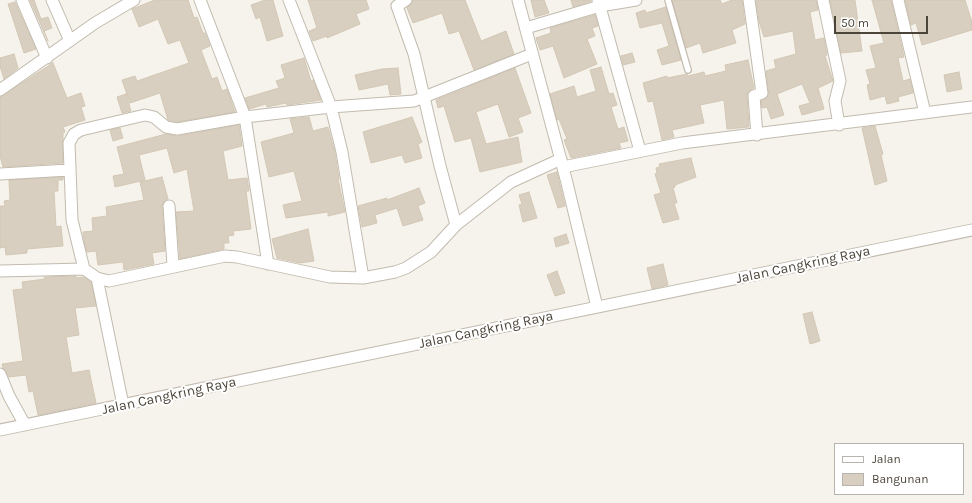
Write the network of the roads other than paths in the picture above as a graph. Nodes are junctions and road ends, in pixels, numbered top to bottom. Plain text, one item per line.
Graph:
1 (22, 0) edge
2 (52, 0) edge
3 (134, 0) edge
4 (200, 0) edge
5 (289, 0) edge
6 (406, 0) edge
7 (518, 0) edge
8 (636, 0) edge
9 (668, 0) edge
10 (749, 0) edge
11 (823, 0) edge
12 (898, 0) edge
13 (599, 3) edge
14 (526, 28) junction
15 (70, 41) junction
16 (532, 54) junction
17 (47, 58) junction
18 (688, 70) dead end
19 (0, 90) edge
20 (425, 98) junction
21 (972, 107) edge
22 (331, 108) junction
23 (925, 113) junction
24 (245, 117) junction
25 (839, 125) junction
26 (757, 135) junction
27 (640, 151) junction
28 (562, 163) junction
29 (68, 170) junction
30 (0, 174) edge
31 (169, 206) dead end
32 (456, 225) junction
33 (972, 230) edge
34 (268, 264) junction
35 (174, 266) junction
36 (84, 269) junction
37 (0, 271) edge
38 (97, 278) junction
39 (363, 278) junction
40 (597, 307) junction
41 (0, 374) edge
42 (123, 406) junction
43 (24, 425) junction
44 (0, 430) edge

1 - 17 street
2 - 15 street
3 - 15 street
4 - 24 street
5 - 22 street
6 - 20 street
7 - 14 street
8 - 13 street
9 - 18 lane
10 - 26 street
11 - 25 street
12 - 23 street
13 - 14 street
13 - 27 street
14 - 16 street
15 - 17 street
16 - 20 street
16 - 28 street
17 - 19 street
20 - 22 street
20 - 32 street
21 - 23 street
22 - 24 street
22 - 39 street
23 - 25 street
24 - 29 street
24 - 34 street
25 - 26 street
26 - 27 street
27 - 28 street
28 - 32 street
28 - 40 street
29 - 30 street
29 - 36 street
31 - 35 street
32 - 39 street
33 - 40 street, Jalan Cangkring Raya
34 - 35 street
34 - 39 street
35 - 38 street
36 - 37 street
36 - 38 street
38 - 42 street
40 - 42 street, Jalan Cangkring Raya
41 - 43 street
42 - 43 street, Jalan Cangkring Raya
43 - 44 street, Jalan Cangkring Raya

